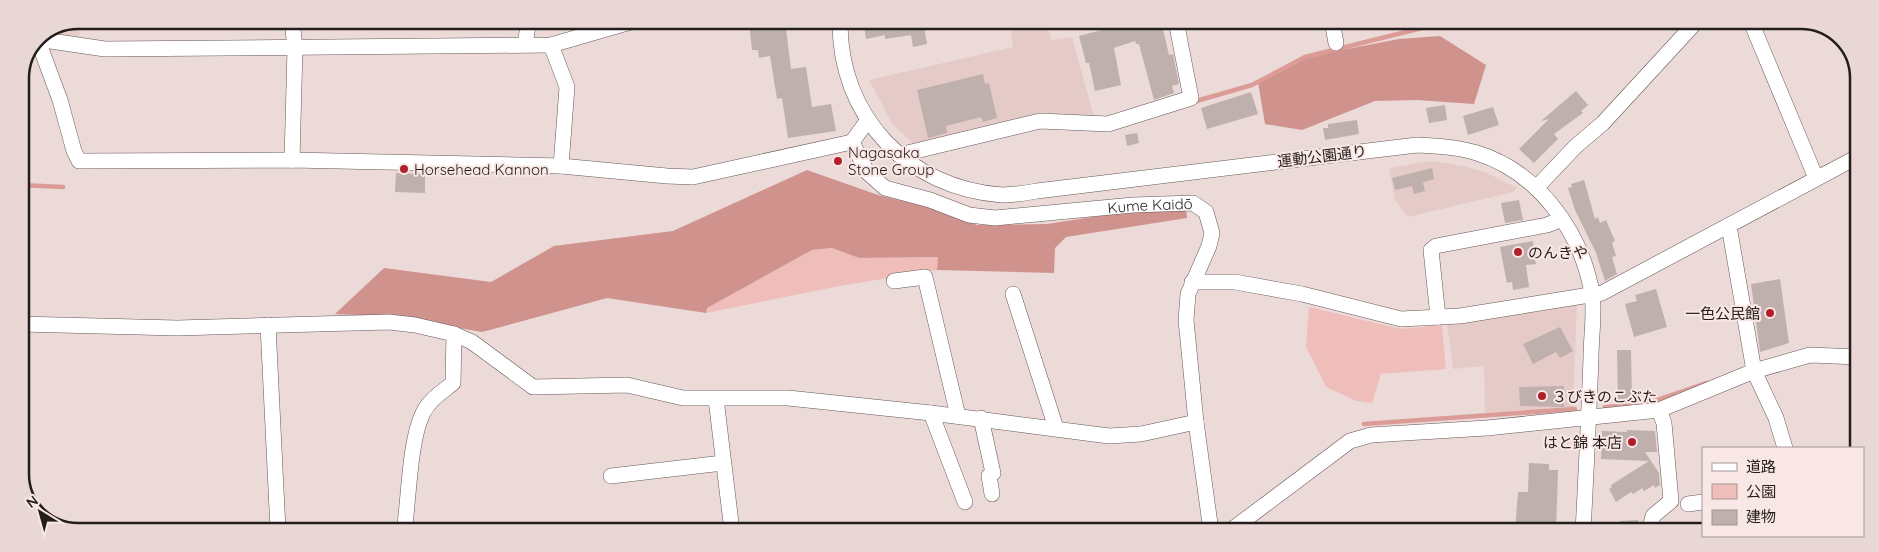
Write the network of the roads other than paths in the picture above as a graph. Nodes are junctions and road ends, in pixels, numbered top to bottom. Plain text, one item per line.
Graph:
1 (293, 29) edge
2 (528, 29) edge
3 (606, 29) edge
4 (840, 29) edge
5 (1178, 29) edge
6 (1333, 29) edge
7 (1690, 29) edge
8 (1754, 29) edge
9 (46, 40) edge
10 (1336, 43) dead end
11 (525, 44) junction
12 (551, 45) junction
13 (40, 47) edge
14 (295, 48) junction
15 (868, 120) junction
16 (852, 142) junction
17 (899, 155) junction
18 (292, 160) junction
19 (1850, 160) edge
20 (561, 166) junction
21 (1816, 178) junction
22 (1536, 188) junction
23 (1562, 219) junction
24 (1729, 226) junction
25 (894, 281) dead end
26 (1192, 282) junction
27 (1013, 294) dead end
28 (1592, 295) junction
29 (1438, 317) junction
30 (29, 324) edge
31 (268, 325) junction
32 (454, 334) junction
33 (1850, 357) edge
34 (1754, 371) junction
35 (716, 399) junction
36 (1659, 410) junction
37 (931, 412) junction
38 (958, 416) junction
39 (1589, 417) junction
40 (981, 418) junction
41 (1196, 422) junction
42 (1056, 428) junction
43 (1785, 447) edge
44 (723, 464) junction
45 (611, 476) dead end
46 (992, 494) dead end
47 (964, 502) dead end
48 (278, 523) edge
49 (406, 523) edge
50 (731, 523) edge
51 (1210, 523) edge
52 (1241, 523) edge
53 (1583, 523) edge
54 (1651, 523) edge

1 - 14 street
2 - 11 street
3 - 12 street
4 - 15 street, 運動公園通り
5 - 17 street
6 - 10 street
7 - 22 street
8 - 21 street
9 - 14 street
11 - 12 street
11 - 14 street
12 - 20 street
13 - 18 street
14 - 18 street
15 - 16 street
15 - 17 street, 運動公園通り
16 - 20 street
16 - 26 street, Kume Kaidō
17 - 22 street, 運動公園通り
18 - 20 street
19 - 21 street
21 - 24 street
22 - 23 street, 運動公園通り
23 - 28 street, 運動公園通り
23 - 29 street
24 - 28 street
24 - 34 street
25 - 38 street
26 - 29 street
26 - 41 street, Kume Kaidō
27 - 42 street
28 - 29 street
28 - 39 street, 運動公園通り
30 - 31 street
31 - 32 street
31 - 48 street
32 - 35 street
32 - 49 street
33 - 34 street
34 - 36 street
34 - 43 street
35 - 37 street
35 - 44 street
36 - 39 street
36 - 54 street
37 - 38 street
37 - 47 street
38 - 40 street
39 - 52 street
39 - 53 street, 運動公園通り
40 - 42 street
40 - 46 street
41 - 42 street
41 - 51 street, Kume Kaidō
44 - 45 street
44 - 50 street

